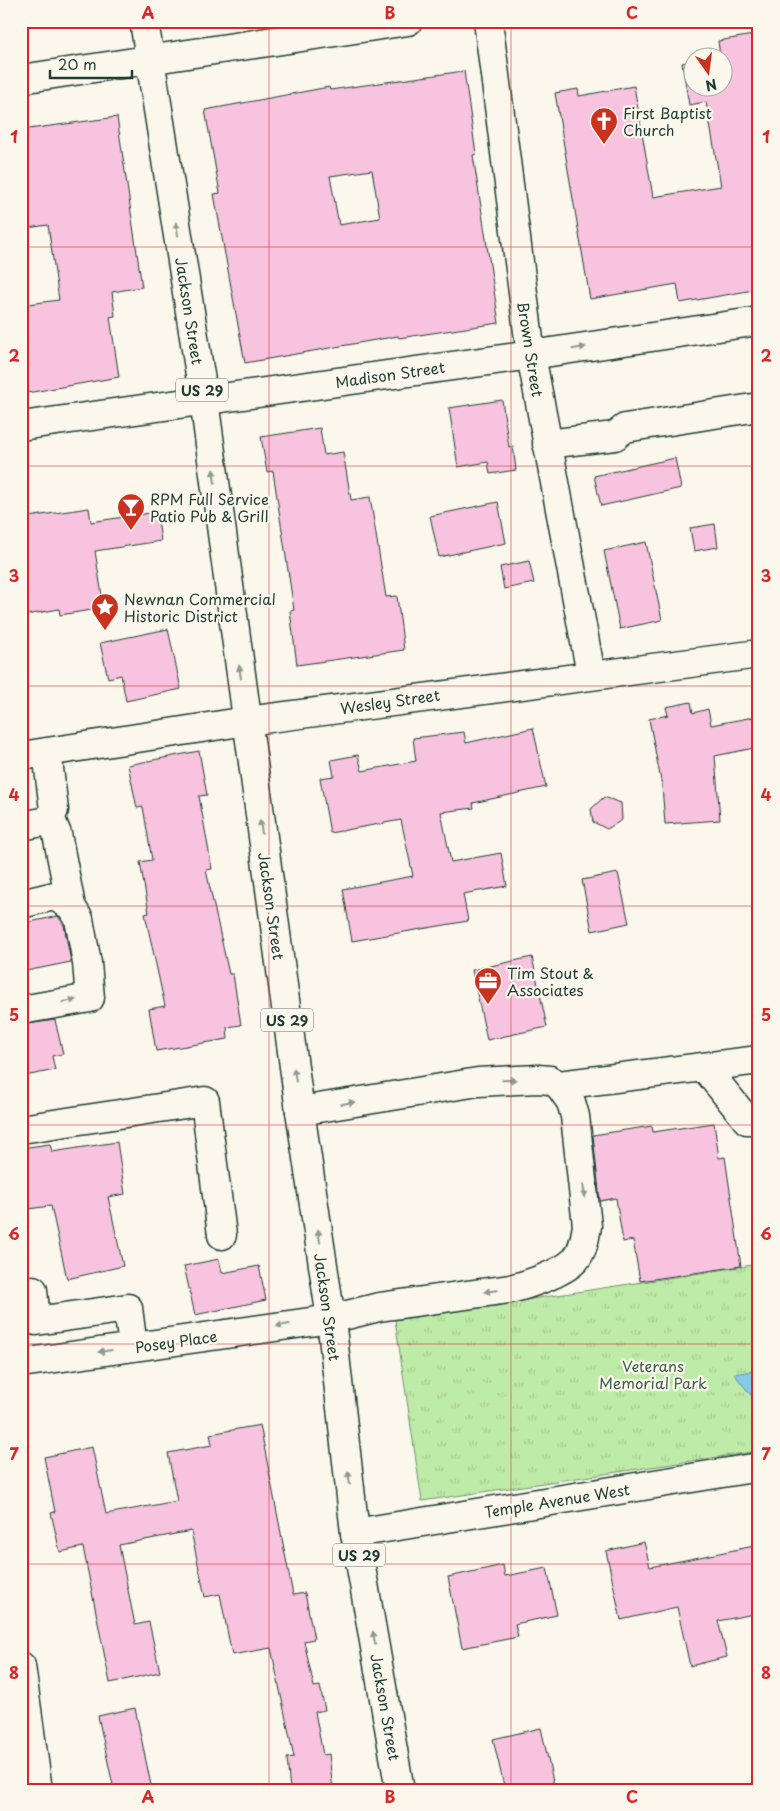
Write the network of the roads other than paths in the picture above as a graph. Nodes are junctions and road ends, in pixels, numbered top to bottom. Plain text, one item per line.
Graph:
1 (144, 21) edge
2 (408, 21) edge
3 (488, 21) edge
4 (150, 61) junction
5 (21, 79) edge
6 (759, 321) edge
7 (531, 355) junction
8 (204, 400) junction
9 (759, 407) edge
10 (21, 426) edge
11 (548, 444) junction
12 (759, 654) edge
13 (591, 674) junction
14 (247, 721) junction
15 (34, 754) edge
16 (50, 817) junction
17 (21, 826) edge
18 (21, 904) edge
19 (71, 906) junction
20 (21, 1010) edge
21 (759, 1060) edge
22 (705, 1068) junction
23 (559, 1085) junction
24 (300, 1111) junction
25 (759, 1120) edge
26 (21, 1129) edge
27 (222, 1235) dead end
28 (21, 1292) edge
29 (331, 1318) junction
30 (133, 1347) junction
31 (21, 1363) edge
32 (759, 1467) edge
33 (356, 1533) junction
34 (21, 1666) edge
35 (38, 1790) edge
36 (400, 1790) edge

1 - 4 street, Jackson Street / US 29
2 - 4 street
3 - 7 street, Brown Street
4 - 5 street
8 -> 4 street, Jackson Street / US 29
7 -> 6 street, Madison Street
7 - 8 street, Madison Street
7 - 11 street, Brown Street
8 - 10 street, Madison Street
14 -> 8 street, Jackson Street / US 29
9 - 11 street
11 - 13 street, Brown Street
12 - 13 street, Wesley Street
13 - 14 street, Wesley Street
14 - 15 street, Wesley Street
24 -> 14 street, Jackson Street / US 29
15 - 16 street
16 - 17 street
16 - 19 street
18 - 19 street
20 -> 19 street
21 - 22 street
22 - 23 street
22 - 25 street
24 -> 23 street
23 -> 29 street, Posey Place
29 -> 24 street, Jackson Street / US 29
26 - 27 street
28 - 30 street
29 -> 30 street, Posey Place
33 -> 29 street, Jackson Street / US 29
30 -> 31 street, Posey Place
32 - 33 street, Temple Avenue West
36 -> 33 street, Jackson Street / US 29
34 - 35 street

